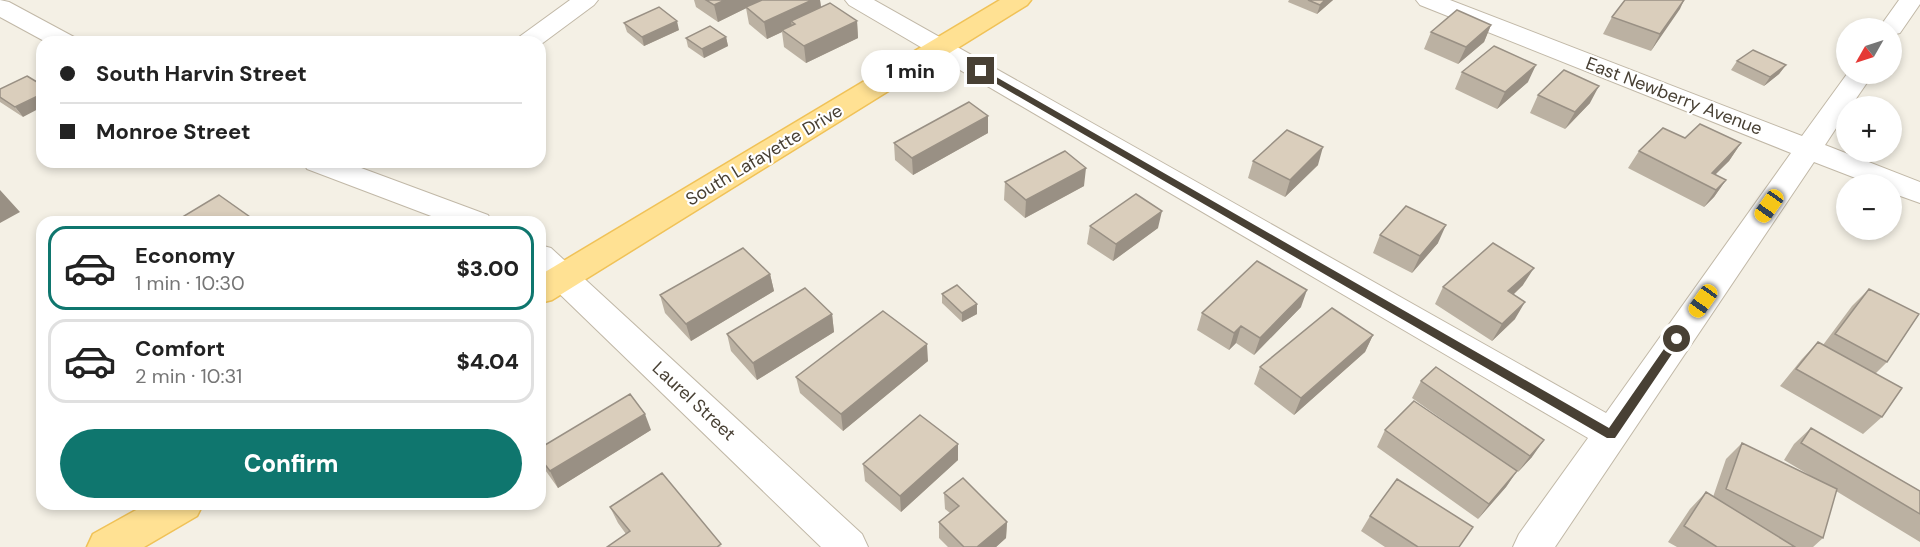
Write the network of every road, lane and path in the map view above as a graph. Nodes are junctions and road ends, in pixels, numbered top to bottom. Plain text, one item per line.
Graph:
1 (586, 0) edge
2 (857, 0) edge
3 (1018, 0) edge
4 (1428, 0) edge
5 (1911, 0) edge
6 (0, 7) edge
7 (1898, 18) edge
8 (54, 36) edge
9 (536, 36) edge
10 (940, 48) junction
11 (1853, 84) edge
12 (1808, 149) junction
13 (358, 169) edge
14 (1920, 193) edge
15 (464, 216) edge
16 (548, 275) edge
17 (1611, 434) junction
18 (172, 510) edge
19 (107, 547) edge
20 (848, 547) edge
21 (1533, 547) edge

1 - 9 street
2 - 10 street
3 - 10 main road, South Lafayette Drive
4 - 12 street, East Newberry Avenue
5 - 7 street
6 - 8 street
10 - 16 main road, South Lafayette Drive
10 - 17 street
11 - 12 street
12 - 14 street, East Newberry Avenue
12 - 17 street
13 - 15 street
16 - 20 street, Laurel Street
17 - 21 street
18 - 19 main road

